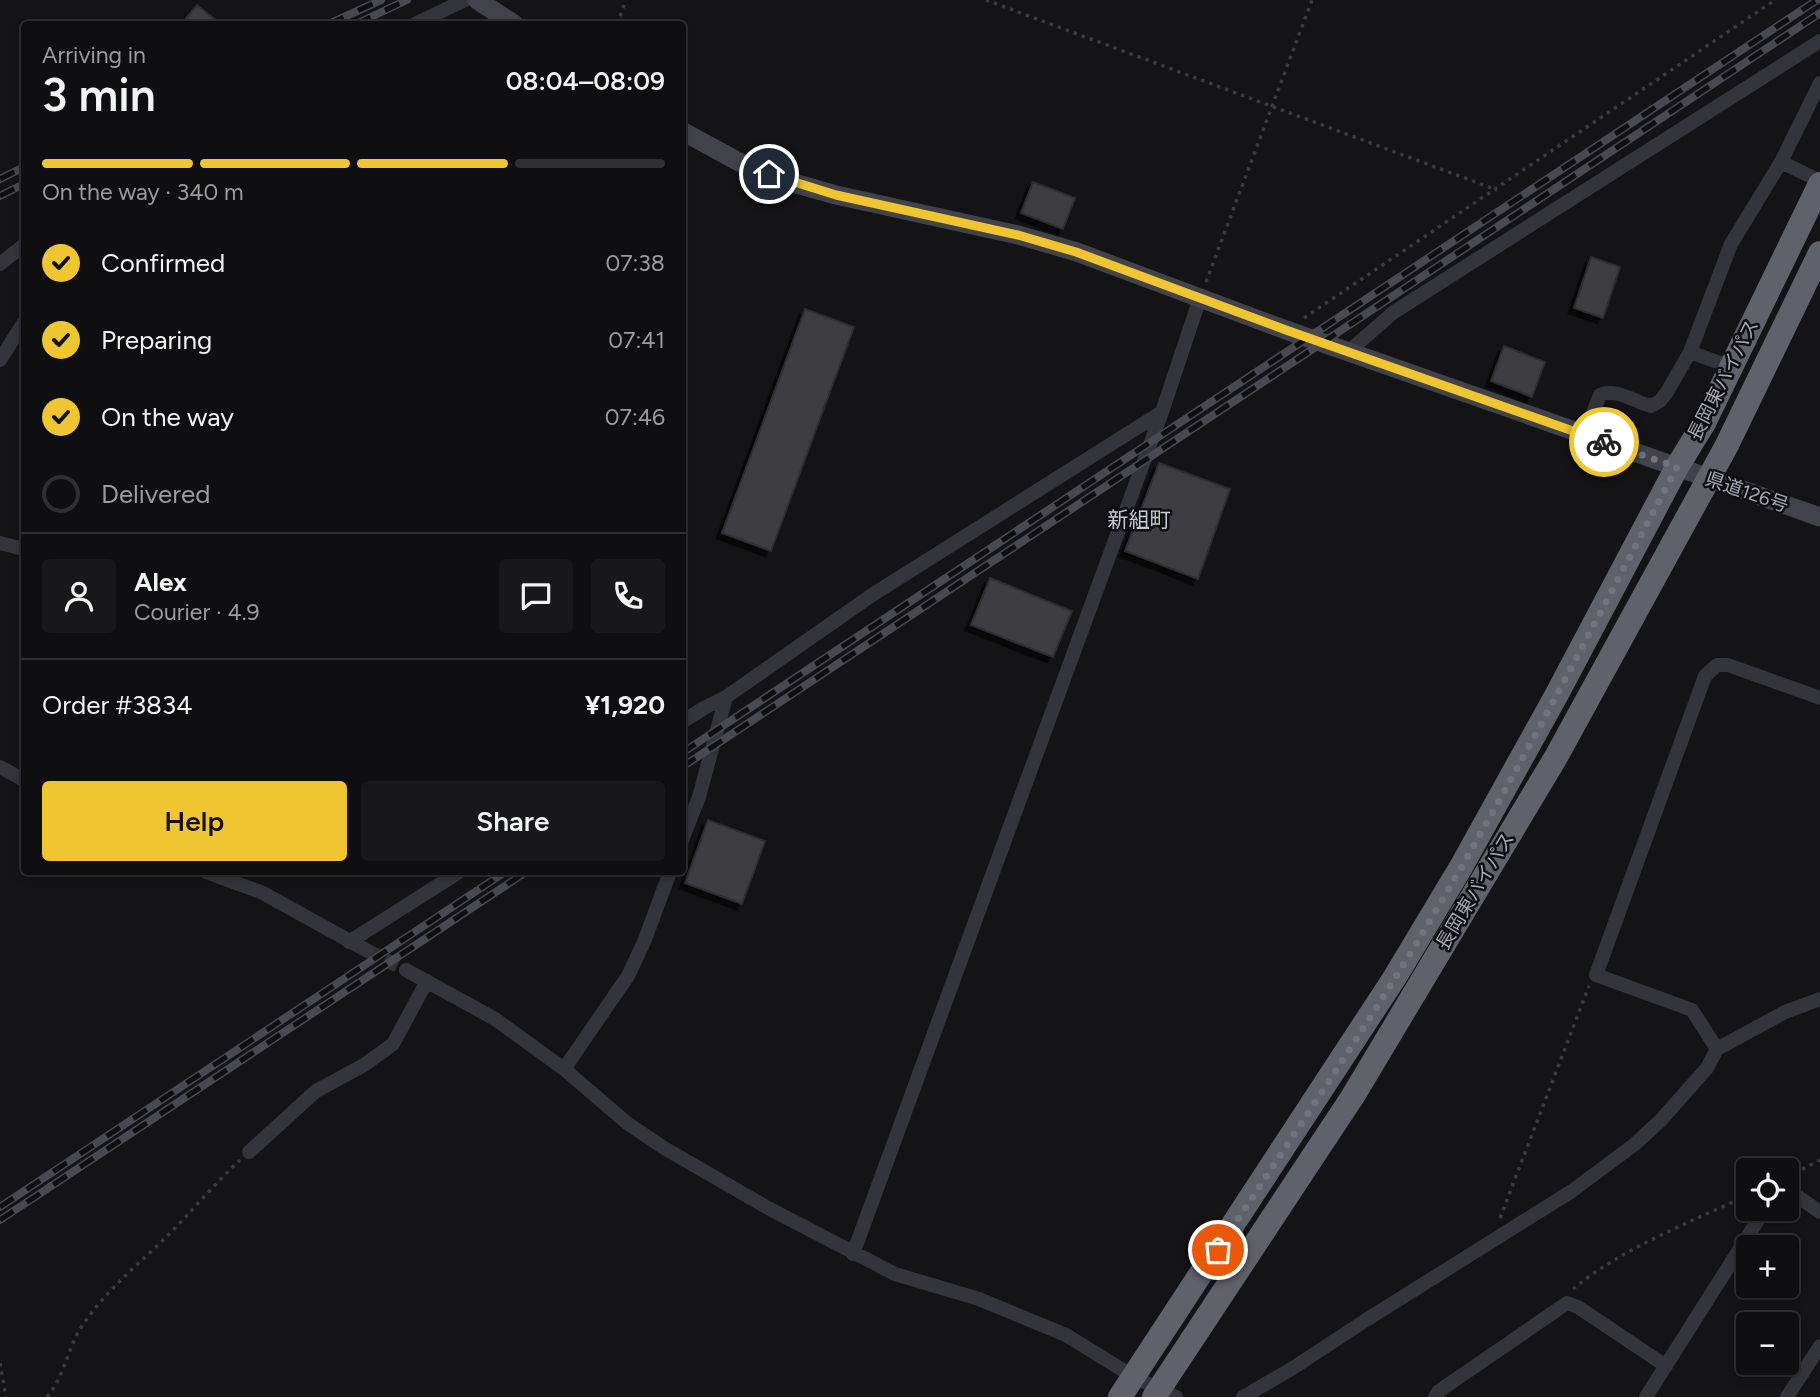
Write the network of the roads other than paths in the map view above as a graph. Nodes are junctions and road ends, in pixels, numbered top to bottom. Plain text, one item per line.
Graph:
1 (465, 0) edge
2 (477, 0) edge
3 (421, 21) edge
4 (509, 21) edge
5 (1820, 41) edge
6 (1820, 83) edge
7 (686, 133) edge
8 (1782, 162) junction
9 (1820, 183) edge
10 (21, 247) edge
11 (1820, 253) edge
12 (0, 264) edge
13 (1200, 298) junction
14 (21, 327) edge
15 (1348, 352) junction
16 (1690, 352) junction
17 (0, 360) edge
18 (1731, 367) junction
19 (1162, 412) junction
20 (1584, 435) junction
21 (1677, 467) junction
22 (1708, 478) junction
23 (1819, 514) edge
24 (0, 543) edge
25 (21, 548) edge
26 (726, 698) junction
27 (1820, 698) edge
28 (686, 719) edge
29 (0, 767) edge
30 (21, 778) edge
31 (686, 830) edge
32 (214, 875) edge
33 (454, 875) edge
34 (669, 875) edge
35 (349, 942) junction
36 (366, 950) tunnel mouth
37 (406, 970) tunnel mouth
38 (427, 981) junction
39 (1820, 999) edge
40 (1717, 1049) junction
41 (564, 1069) junction
42 (249, 1152) road end
43 (1799, 1197) edge
44 (1820, 1212) edge
45 (1757, 1221) edge
46 (853, 1254) junction
47 (1820, 1346) edge
48 (1666, 1366) junction
49 (1127, 1387) edge
50 (1163, 1394) edge
51 (1243, 1397) edge
52 (1435, 1397) edge
53 (1646, 1397) edge
54 (1787, 1397) edge

1 - 3 street
2 - 4 main road
5 - 15 street
6 - 8 street
7 - 13 main road, 県道126号
8 - 9 street
8 - 16 street
9 - 18 highway, 長岡東バイパス
10 - 12 street
11 - 22 highway, 長岡東バイパス
13 - 15 main road, 県道126号
13 - 19 street
14 - 17 street
15 - 20 main road, 県道126号
16 - 18 street
16 - 20 street
18 - 21 highway, 長岡東バイパス
19 - 26 street
19 - 46 street
20 - 21 main road, 県道126号
21 - 22 main road, 県道126号
21 - 49 highway, 長岡東バイパス
22 - 23 main road, 県道126号
22 - 50 highway, 長岡東バイパス
24 - 25 street
26 - 28 street
26 - 31 street
27 - 40 street
29 - 30 street
32 - 35 street
33 - 35 street
34 - 41 street
35 - 36 street
37 - 38 street
38 - 41 street
38 - 42 street
39 - 40 street
40 - 51 street
41 - 46 street
43 - 44 street
45 - 48 street
46 - 49 street
47 - 54 street
48 - 52 street
48 - 53 street
49 - 50 street

